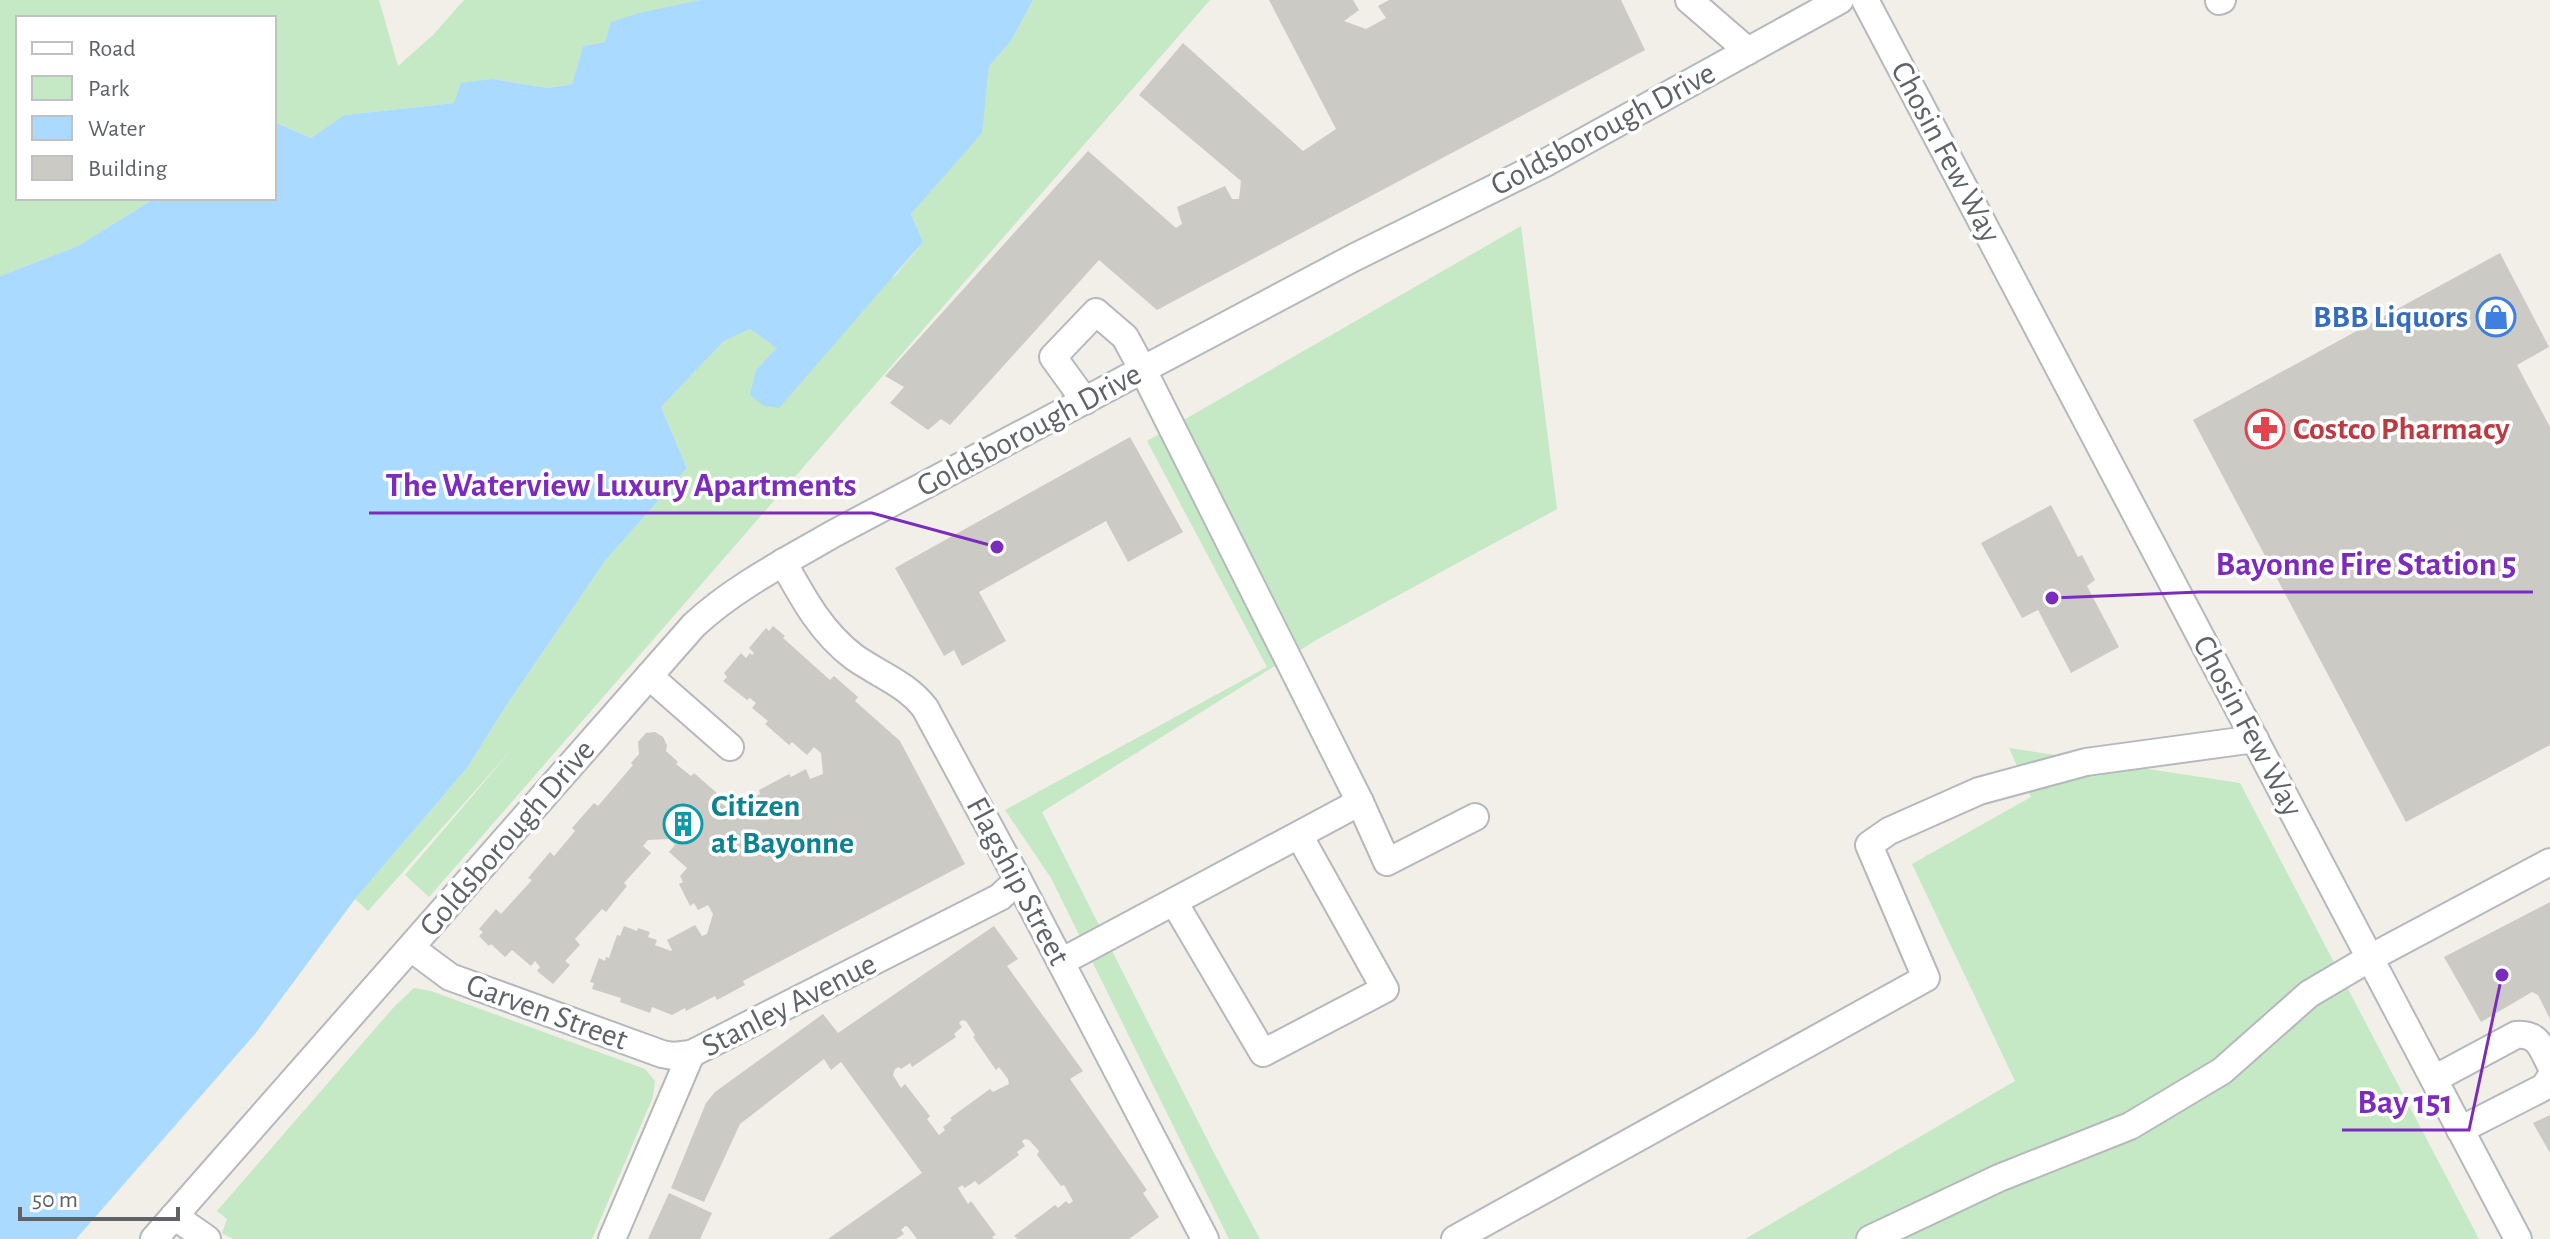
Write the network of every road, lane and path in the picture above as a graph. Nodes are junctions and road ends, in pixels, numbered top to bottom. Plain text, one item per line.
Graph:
1 (1689, 0) edge
2 (1840, 0) edge
3 (1865, 0) edge
4 (1748, 51) junction
5 (1143, 370) junction
6 (1085, 401) junction
7 (783, 562) junction
8 (649, 676) junction
9 (2255, 739) junction
10 (730, 747) dead end
11 (1360, 802) junction
12 (1475, 817) dead end
13 (1299, 835) junction
14 (2550, 862) edge
15 (1018, 880) junction
16 (1174, 902) junction
17 (411, 948) junction
18 (2370, 958) junction
19 (1061, 962) junction
20 (691, 1054) junction
21 (2550, 1064) edge
22 (2550, 1078) edge
23 (2434, 1079) junction
24 (2460, 1130) junction
25 (174, 1216) junction
26 (1196, 1235) edge
27 (156, 1238) edge
28 (207, 1239) edge
29 (612, 1239) edge
30 (1455, 1239) edge
31 (1870, 1239) edge
32 (2518, 1239) edge

1 - 4 street
2 - 4 street, Goldsborough Drive
3 - 9 street, Chosin Few Way
4 - 5 street, Goldsborough Drive
5 - 6 street, Goldsborough Drive
5 - 6 street
5 - 11 street
6 - 7 street, Goldsborough Drive
7 - 8 street, Goldsborough Drive
7 - 15 street, Flagship Street
8 - 10 street
8 - 17 street, Goldsborough Drive
9 - 18 street, Chosin Few Way
9 - 30 street
11 - 12 street
11 - 13 street
13 - 16 street
13 - 16 street
14 - 18 street
15 - 19 street, Flagship Street
15 - 20 street, Stanley Avenue
16 - 19 street
17 - 20 street, Garven Street
17 - 25 street, Goldsborough Drive
18 - 23 street, Chosin Few Way
18 - 31 street
19 - 26 street, Flagship Street
20 - 29 street, Stanley Avenue
21 - 23 street
22 - 24 street
23 - 24 street, Chosin Few Way
24 - 32 street, Chosin Few Way
25 - 27 street, Goldsborough Drive
25 - 28 street

